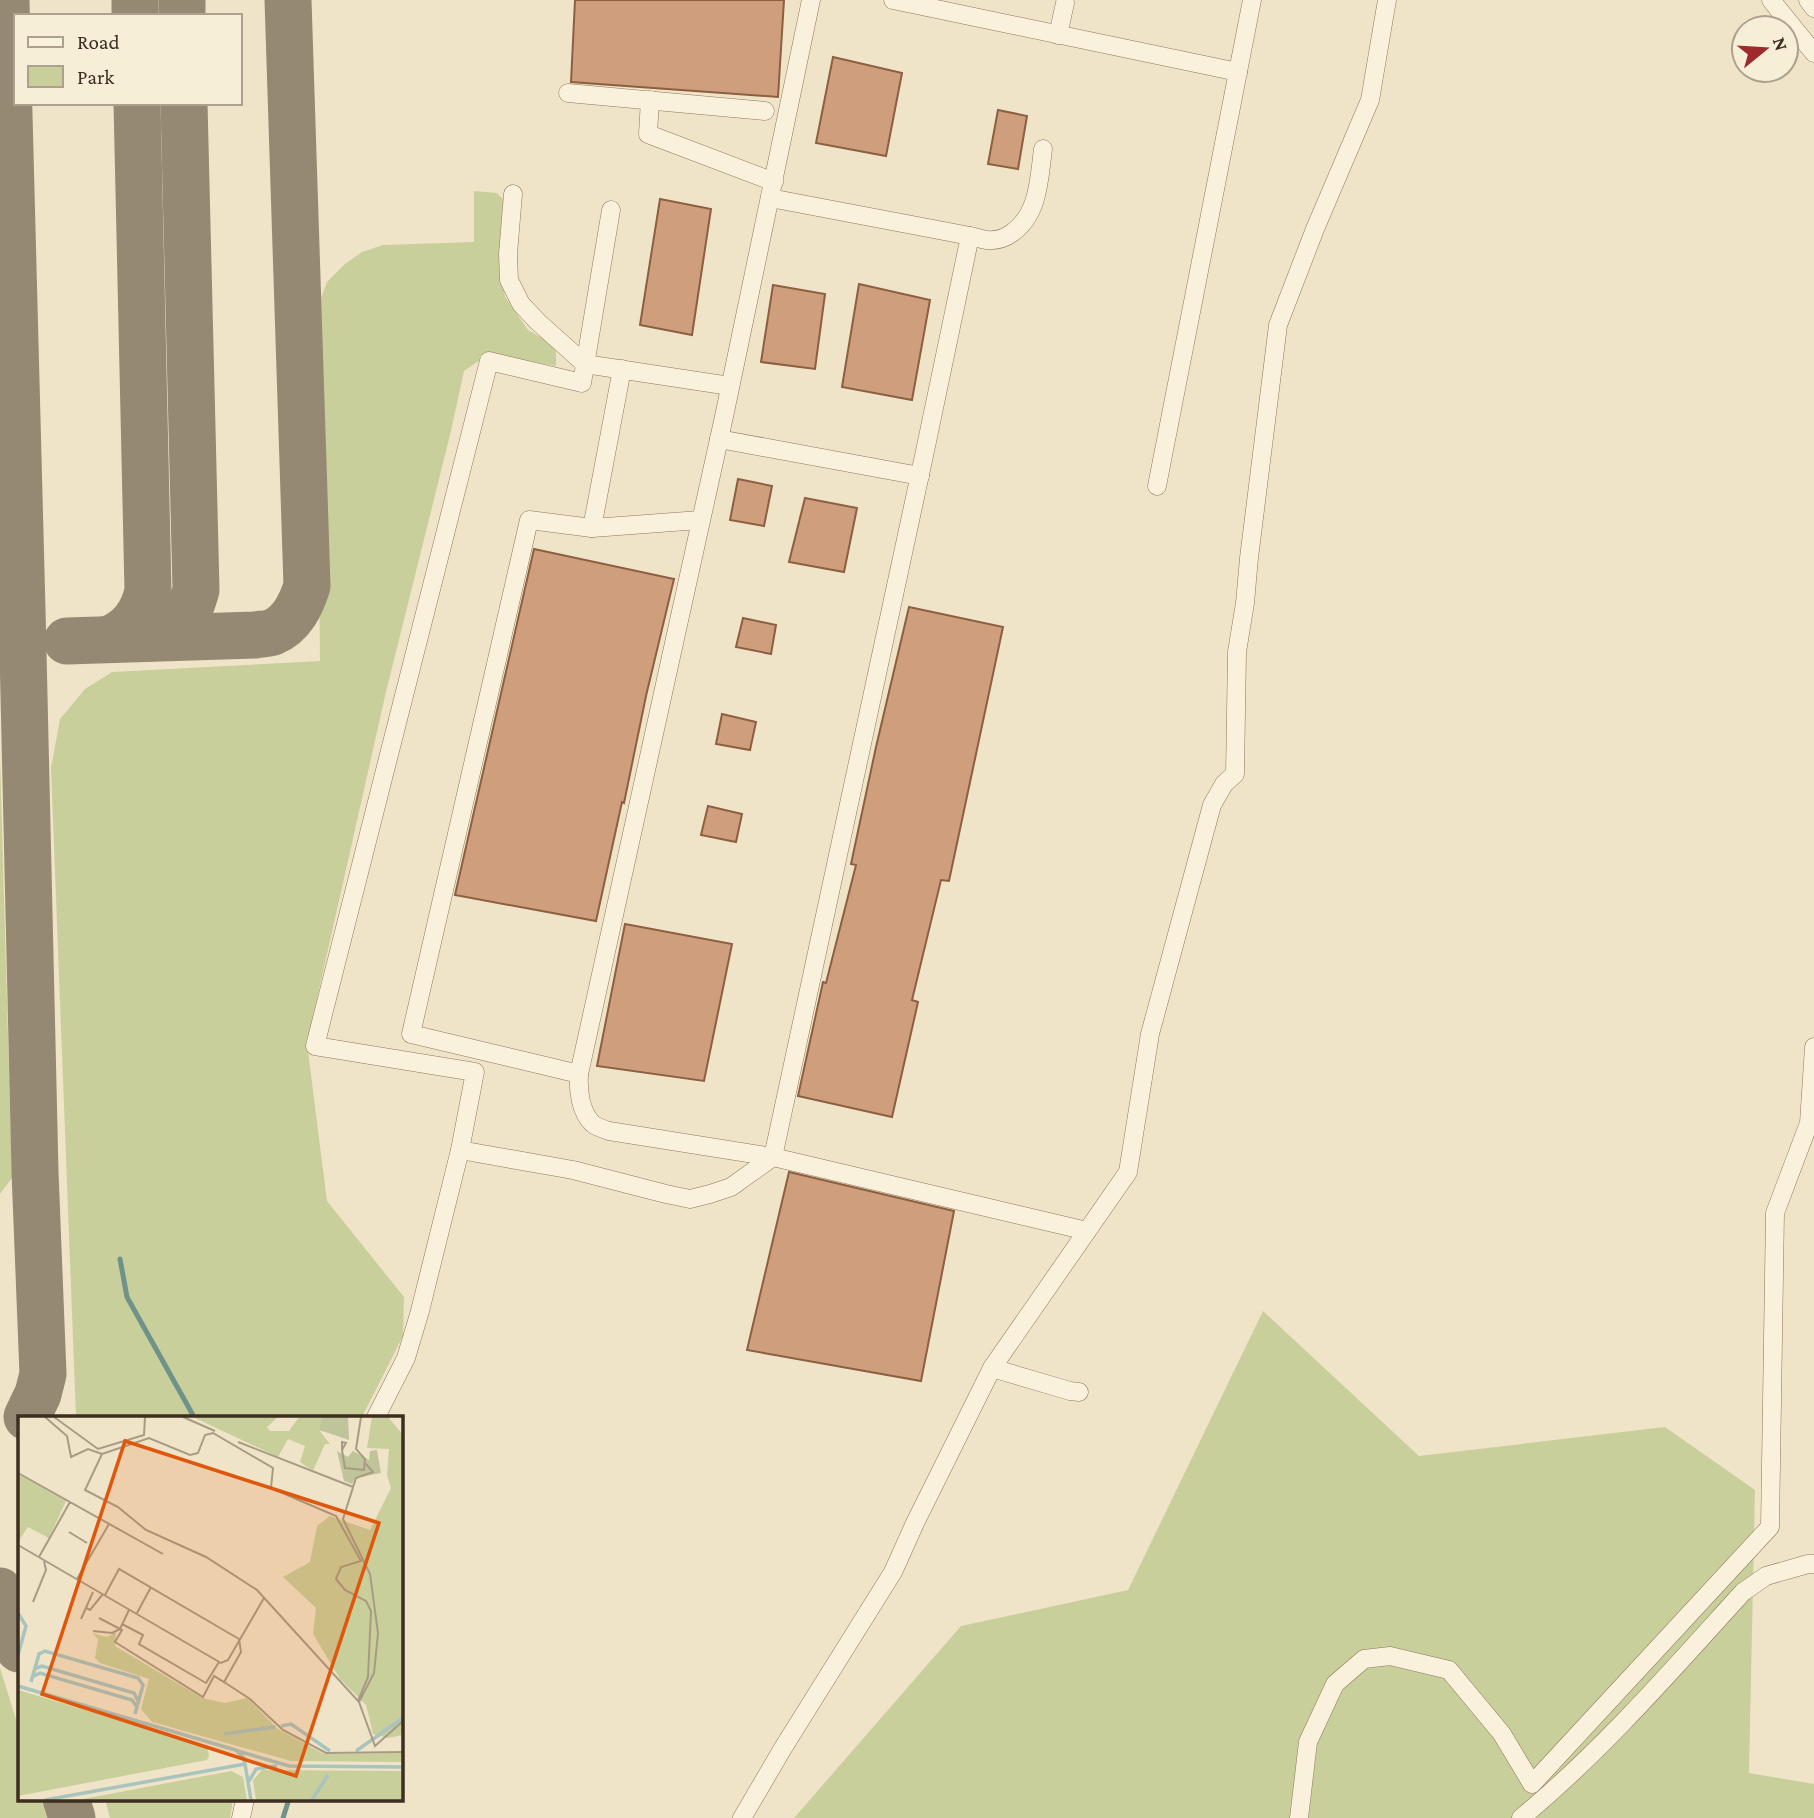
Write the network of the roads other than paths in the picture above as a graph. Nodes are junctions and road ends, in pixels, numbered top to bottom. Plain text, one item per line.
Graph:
1 (811, 0) edge
2 (893, 0) edge
3 (1252, 0) edge
4 (1387, 0) edge
5 (1771, 0) edge
6 (1808, 0) edge
7 (1065, 3) dead end
8 (1814, 8) edge
9 (1058, 34) junction
10 (1814, 53) edge
11 (1238, 72) junction
12 (568, 93) dead end
13 (650, 100) junction
14 (765, 111) dead end
15 (1043, 149) dead end
16 (772, 190) junction
17 (513, 194) dead end
18 (611, 210) dead end
19 (970, 236) junction
20 (585, 364) junction
21 (622, 369) junction
22 (730, 386) junction
23 (719, 439) junction
24 (920, 476) junction
25 (1157, 486) dead end
26 (700, 520) junction
27 (592, 528) junction
28 (1814, 1046) edge
29 (579, 1074) junction
30 (460, 1150) junction
31 (773, 1157) junction
32 (1087, 1231) junction
33 (992, 1368) junction
34 (1079, 1392) dead end
35 (376, 1416) edge
36 (1814, 1564) edge
37 (245, 1800) edge
38 (241, 1818) edge
39 (742, 1818) edge
40 (1299, 1818) edge
41 (1521, 1818) edge

1 - 16 street
2 - 9 street
3 - 11 street
4 - 32 street
5 - 10 street
6 - 8 street
7 - 9 street
9 - 11 street
11 - 25 street
12 - 13 street
13 - 14 street
13 - 16 street
15 - 19 street
16 - 19 street
16 - 22 street
17 - 20 street
18 - 20 street
19 - 24 street
20 - 21 street
20 - 30 street
21 - 22 street
21 - 27 street
22 - 23 street
23 - 24 street
23 - 26 street
24 - 31 street
26 - 27 street
26 - 29 street
27 - 29 street
28 - 40 street
29 - 31 street
30 - 31 street
30 - 35 street
31 - 32 street
32 - 33 street
33 - 34 street
33 - 39 street
36 - 41 street
37 - 38 street

